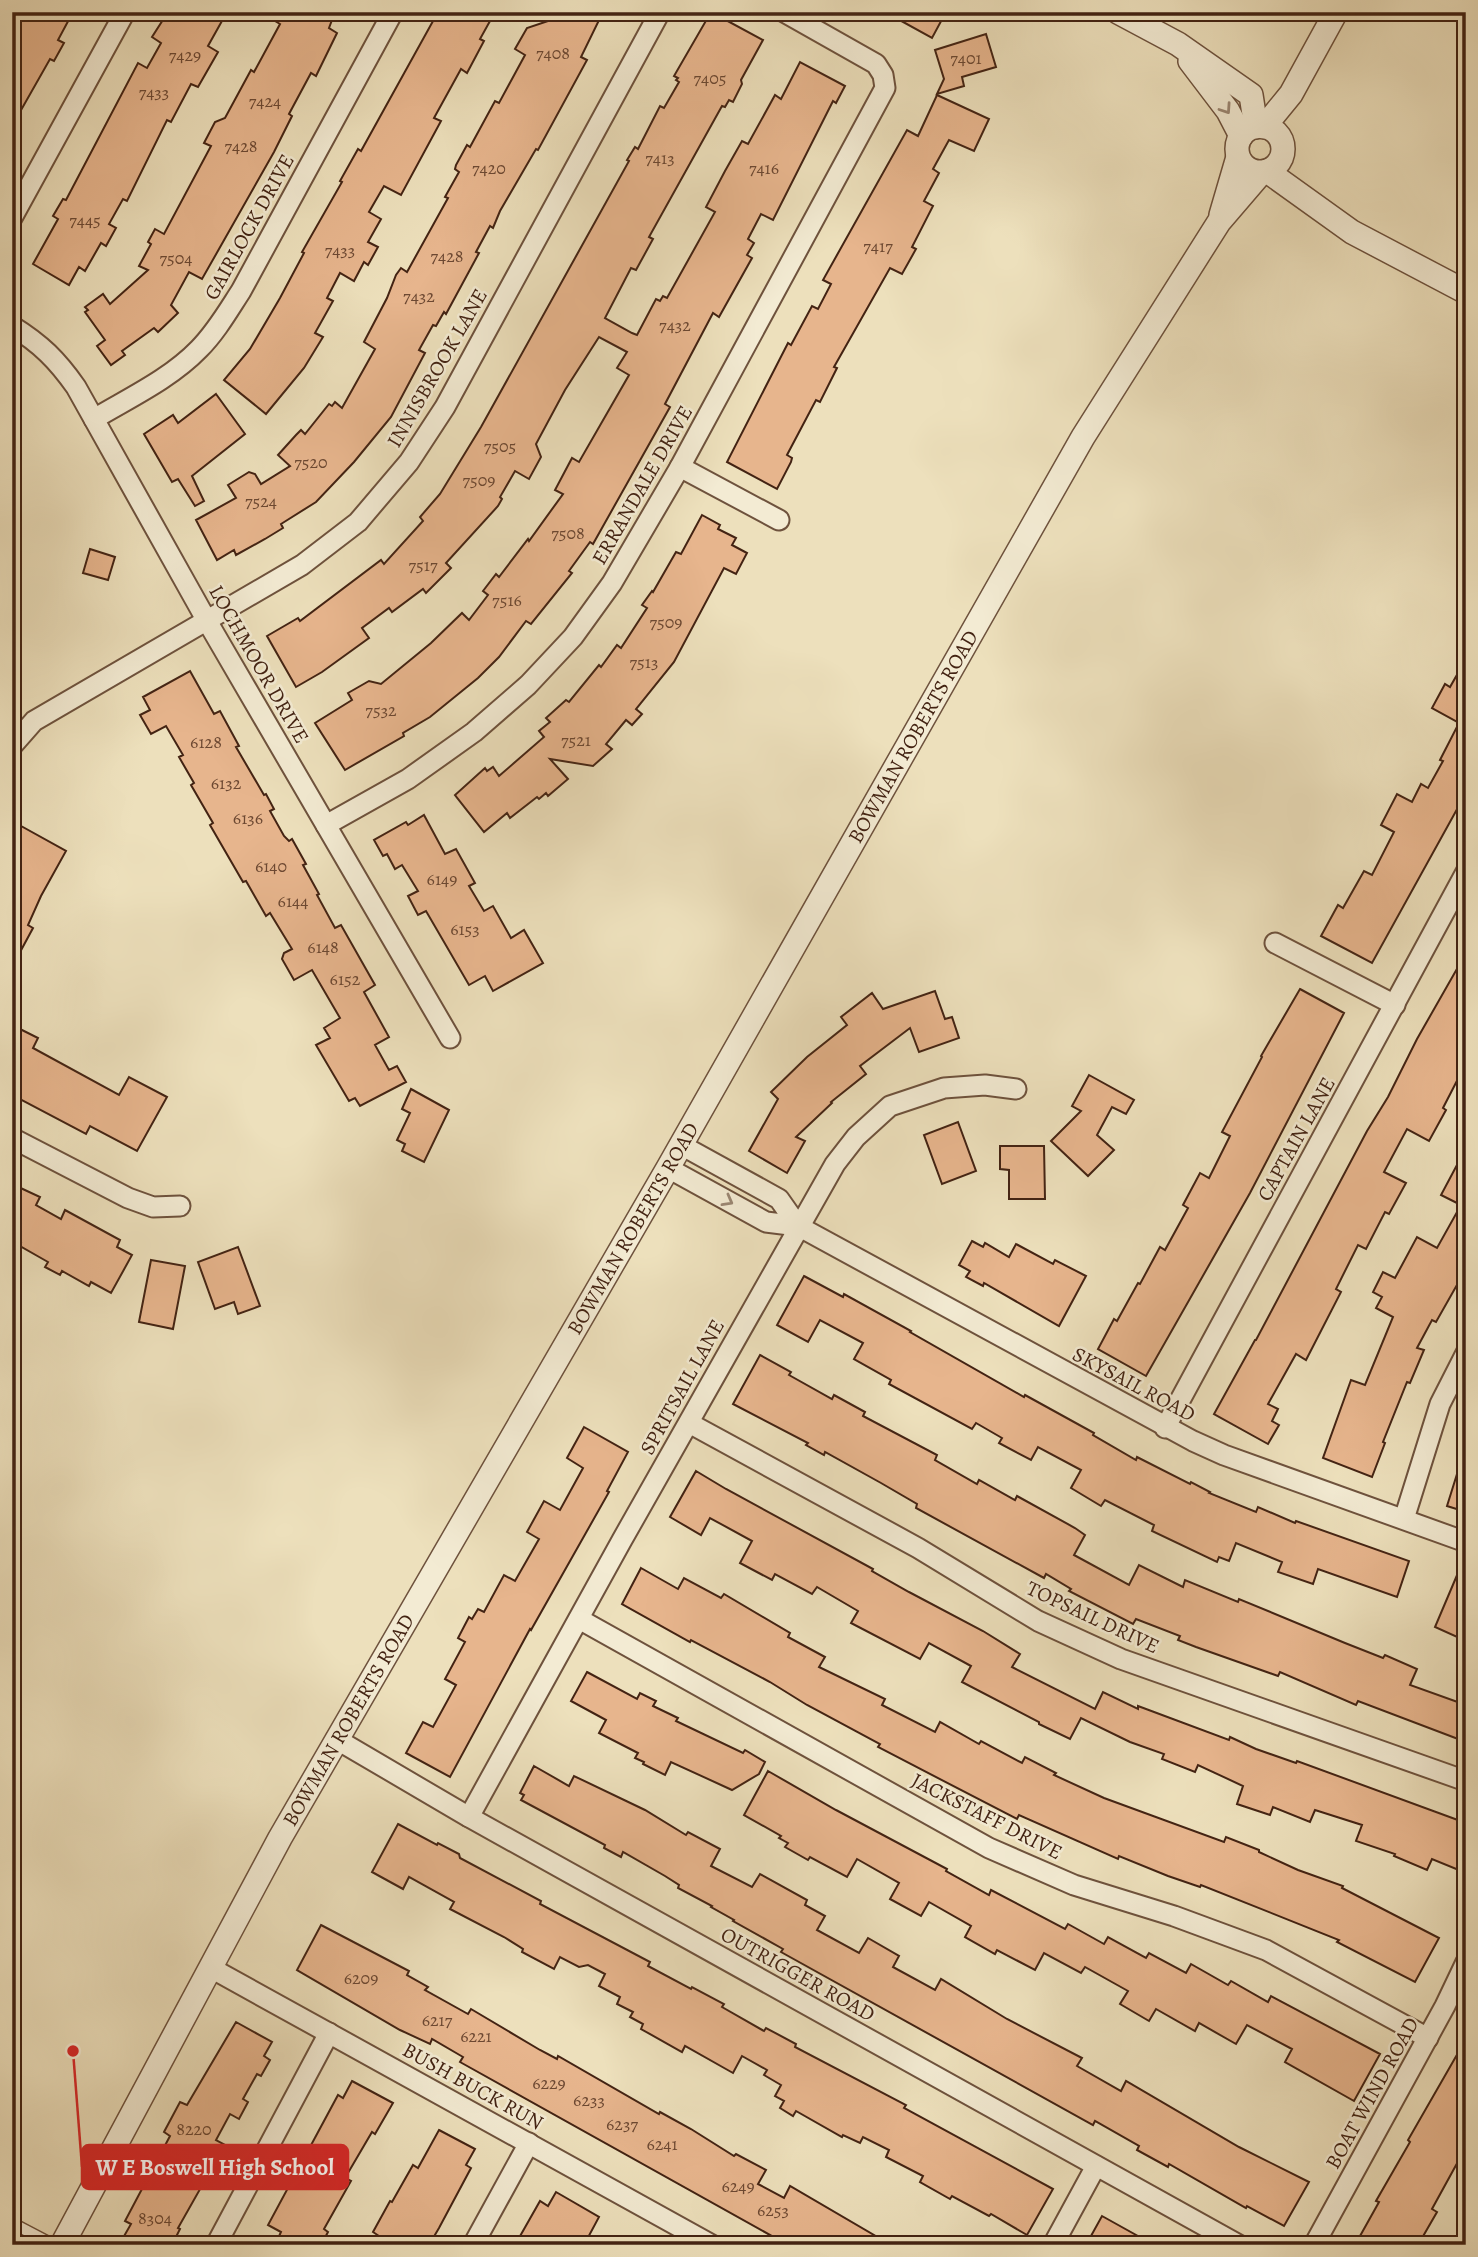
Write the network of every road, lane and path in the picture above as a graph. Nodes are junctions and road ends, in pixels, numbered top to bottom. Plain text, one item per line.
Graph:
1 (125, 12) edge
2 (393, 12) edge
3 (660, 12) edge
4 (784, 12) edge
5 (1118, 12) edge
6 (1336, 12) edge
7 (1261, 148) junction
8 (12, 218) edge
9 (1466, 292) edge
10 (12, 326) edge
11 (94, 419) junction
12 (680, 467) junction
13 (779, 520) dead end
14 (207, 621) junction
15 (12, 746) edge
16 (326, 825) junction
17 (1466, 872) edge
18 (1275, 943) dead end
19 (1395, 1005) junction
20 (450, 1038) dead end
21 (1016, 1089) dead end
22 (12, 1138) edge
23 (681, 1145) junction
24 (668, 1168) junction
25 (180, 1206) dead end
26 (798, 1226) junction
27 (1466, 1353) edge
28 (689, 1423) junction
29 (1165, 1428) junction
30 (1404, 1519) junction
31 (1466, 1542) edge
32 (579, 1619) junction
33 (336, 1739) junction
34 (1466, 1781) edge
35 (469, 1817) junction
36 (1466, 1962) edge
37 (211, 1968) junction
38 (329, 2033) junction
39 (1428, 2038) junction
40 (529, 2143) junction
41 (1097, 2166) junction
42 (12, 2223) edge
43 (54, 2245) edge
44 (62, 2245) edge
45 (216, 2245) edge
46 (473, 2245) edge
47 (712, 2245) edge
48 (1053, 2245) edge
49 (1239, 2245) edge
50 (1314, 2245) edge

1 - 8 street
2 - 11 street, GAIRLOCK DRIVE
3 - 14 street, INNISBROOK LANE
4 - 12 street, ERRANDALE DRIVE
5 - 7 street
6 - 7 street, BOWMAN ROBERTS ROAD
7 - 9 street
7 - 23 street, BOWMAN ROBERTS ROAD
10 - 11 street, LOCHMOOR DRIVE
11 - 14 street, LOCHMOOR DRIVE
12 - 13 street
12 - 16 street, ERRANDALE DRIVE
14 - 15 street, INNISBROOK LANE
14 - 16 street, LOCHMOOR DRIVE
16 - 20 street, LOCHMOOR DRIVE
17 - 19 street, CAPTAIN LANE
18 - 19 street
19 - 29 street, CAPTAIN LANE
21 - 26 street, SPRITSAIL LANE
22 - 25 street
23 - 24 street, BOWMAN ROBERTS ROAD
23 - 26 street, SKYSAIL ROAD
24 -> 26 street, SKYSAIL ROAD
24 - 33 street, BOWMAN ROBERTS ROAD
26 - 28 street, SPRITSAIL LANE
26 - 29 street, SKYSAIL ROAD
27 - 30 street
28 - 32 street, SPRITSAIL LANE
28 - 34 street, TOPSAIL DRIVE
29 - 30 street, SKYSAIL ROAD
30 - 31 street, SKYSAIL ROAD
32 - 35 street, SPRITSAIL LANE
32 - 39 street, JACKSTAFF DRIVE
33 - 35 street, OUTRIGGER ROAD
33 - 37 street, BOWMAN ROBERTS ROAD
35 - 41 street, OUTRIGGER ROAD
36 - 39 street, BOAT WIND ROAD
37 - 38 street, BUSH BUCK RUN
37 - 44 street, BOWMAN ROBERTS ROAD
38 - 40 street, BUSH BUCK RUN
38 - 45 street
39 - 50 street, BOAT WIND ROAD
40 - 46 street
40 - 47 street, BUSH BUCK RUN
41 - 48 street
41 - 49 street, OUTRIGGER ROAD
42 - 43 lane

